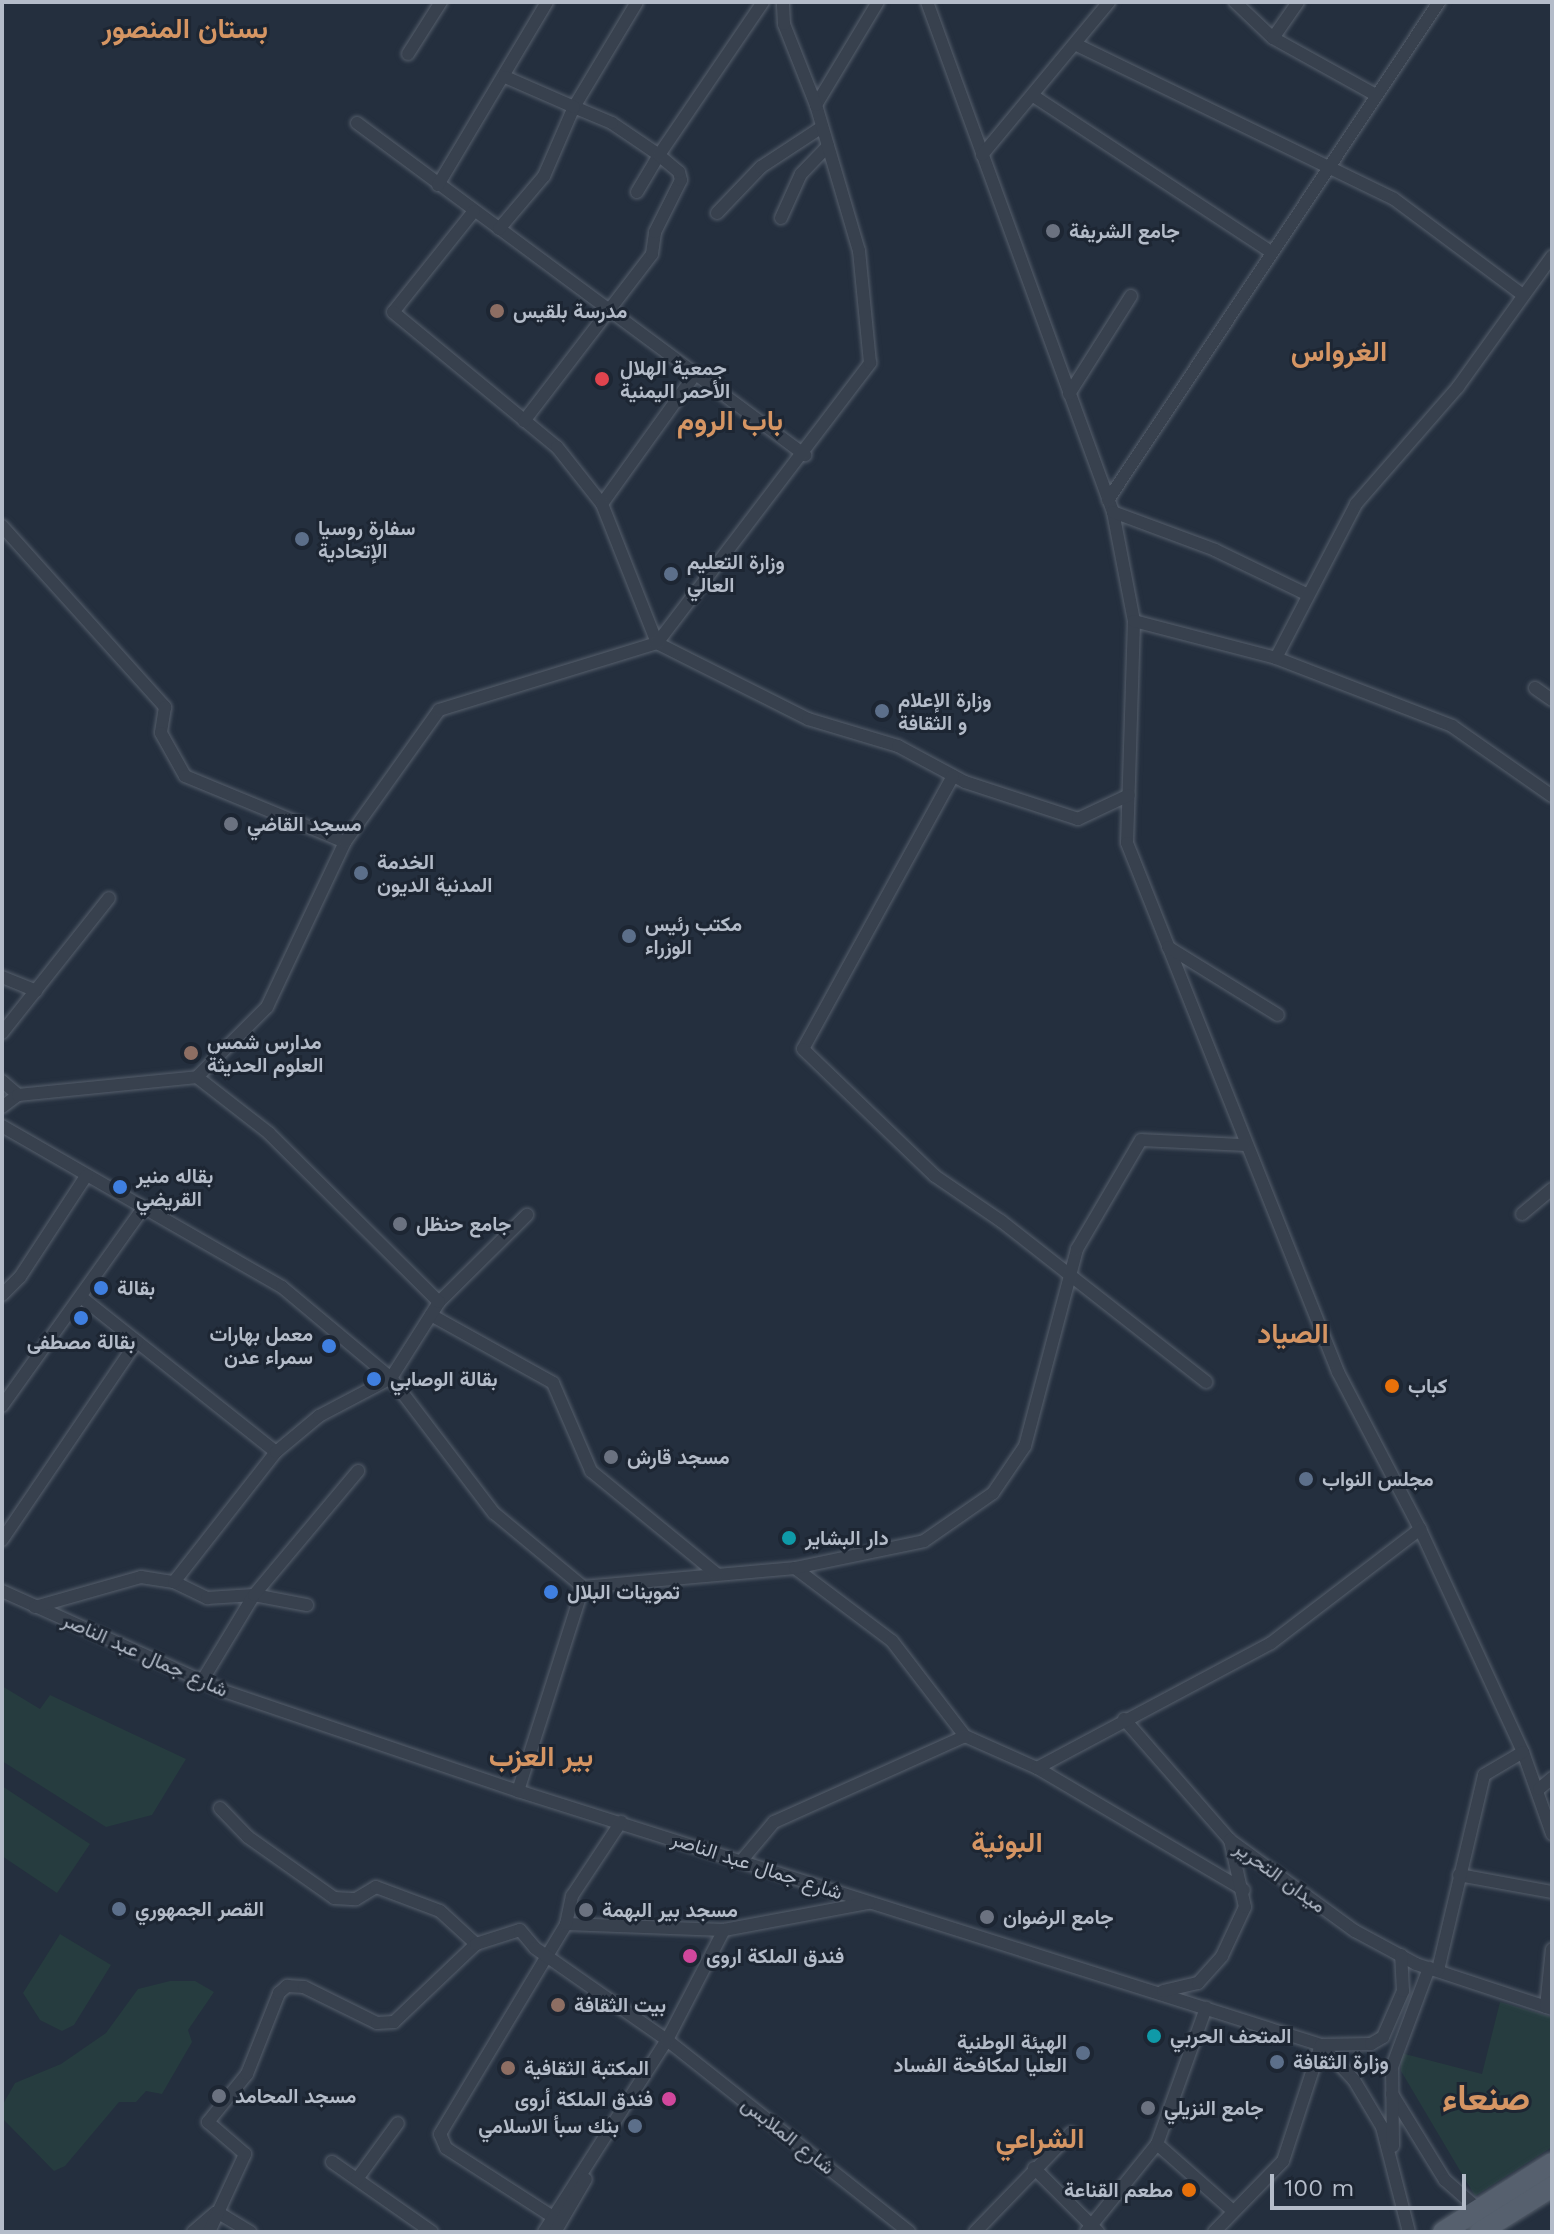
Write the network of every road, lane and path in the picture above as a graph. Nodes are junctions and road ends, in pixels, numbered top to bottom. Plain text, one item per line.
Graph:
1 (441, 2) edge
2 (547, 2) edge
3 (637, 2) edge
4 (763, 2) edge
5 (783, 2) edge
6 (878, 2) edge
7 (927, 2) edge
8 (1109, 2) edge
9 (1235, 2) edge
10 (1298, 2) edge
11 (1439, 2) edge
12 (1273, 38) junction
13 (1077, 45) junction
14 (408, 54) dead end
15 (505, 77) junction
16 (1376, 95) junction
17 (1035, 97) junction
18 (816, 105) junction
19 (574, 107) junction
20 (357, 123) dead end
21 (822, 127) junction
22 (828, 146) junction
23 (659, 155) junction
24 (982, 155) junction
25 (1327, 168) junction
26 (438, 185) junction
27 (637, 192) dead end
28 (474, 211) junction
29 (717, 213) dead end
30 (781, 218) dead end
31 (499, 229) junction
32 (1271, 252) junction
33 (1552, 256) edge
34 (1523, 295) junction
35 (1131, 296) dead end
36 (610, 309) junction
37 (696, 373) junction
38 (1069, 394) junction
39 (524, 421) junction
40 (805, 455) junction
41 (602, 504) junction
42 (1110, 506) junction
43 (2, 526) edge
44 (13, 536) junction
45 (2, 545) edge
46 (1306, 594) junction
47 (1134, 621) junction
48 (657, 643) junction
49 (1276, 658) junction
50 (1535, 688) dead end
51 (1552, 700) edge
52 (953, 776) junction
53 (1129, 795) junction
54 (1552, 796) edge
55 (345, 842) junction
56 (109, 898) dead end
57 (1167, 946) junction
58 (2, 977) edge
59 (36, 991) junction
60 (1278, 1015) dead end
61 (2, 1033) edge
62 (197, 1077) junction
63 (2, 1081) edge
64 (18, 1095) junction
65 (2, 1107) edge
66 (2, 1126) edge
67 (1245, 1145) junction
68 (86, 1176) junction
69 (1552, 1189) edge
70 (142, 1210) junction
71 (1522, 1214) dead end
72 (527, 1215) dead end
73 (1070, 1275) junction
74 (2, 1295) edge
75 (81, 1297) junction
76 (439, 1302) junction
77 (431, 1315) junction
78 (137, 1341) junction
79 (391, 1378) junction
80 (1206, 1382) dead end
81 (2, 1406) edge
82 (276, 1452) junction
83 (358, 1471) dead end
84 (1420, 1529) junction
85 (2, 1540) edge
86 (795, 1568) junction
87 (717, 1574) junction
88 (174, 1582) junction
89 (583, 1587) junction
90 (2, 1591) edge
91 (254, 1595) junction
92 (307, 1605) dead end
93 (35, 1607) junction
94 (202, 1681) junction
95 (1124, 1719) junction
96 (965, 1736) junction
97 (1523, 1752) junction
98 (1037, 1768) junction
99 (1552, 1778) edge
100 (1539, 1789) junction
101 (518, 1791) junction
102 (220, 1808) dead end
103 (621, 1822) junction
104 (1552, 1834) edge
105 (1230, 1840) junction
106 (742, 1860) junction
107 (1459, 1875) junction
108 (1244, 1890) junction
109 (1552, 1892) edge
110 (871, 1903) junction
111 (566, 1924) junction
112 (724, 1930) junction
113 (476, 1944) junction
114 (1552, 1949) edge
115 (1401, 1955) junction
116 (547, 1956) junction
117 (1433, 1969) junction
118 (1163, 1991) junction
119 (1206, 2008) junction
120 (1549, 2008) edge
121 (667, 2040) junction
122 (1321, 2045) junction
123 (1391, 2091) junction
124 (631, 2098) junction
125 (398, 2123) dead end
126 (1071, 2133) dead end
127 (1157, 2144) junction
128 (332, 2162) dead end
129 (1552, 2163) edge
130 (1394, 2166) junction
131 (1034, 2168) junction
132 (357, 2179) junction
133 (1552, 2187) edge
134 (1478, 2209) junction
135 (1233, 2211) junction
136 (217, 2212) junction
137 (553, 2217) junction
138 (1092, 2230) edge
139 (193, 2232) edge
140 (209, 2232) edge
141 (250, 2232) edge
142 (432, 2232) edge
143 (544, 2232) edge
144 (555, 2232) edge
145 (909, 2232) edge
146 (975, 2232) edge
147 (1214, 2232) edge
148 (1409, 2232) edge
149 (1443, 2232) edge
150 (1480, 2232) edge

1 - 14 street
2 - 15 street
3 - 19 street
4 - 23 street
5 - 18 street
6 - 18 street
7 - 24 street
8 - 13 street
9 - 12 street
10 - 12 street
11 - 16 street
12 - 16 street
13 - 17 street
13 - 25 street
15 - 19 street
15 - 26 street
16 - 25 street
17 - 24 street
17 - 32 street
18 - 21 street
19 - 23 street
19 - 31 street
20 - 26 street
21 - 22 street
21 - 29 street
22 - 30 street
22 - 40 street
23 - 27 street
23 - 36 street
24 - 38 street
25 - 32 street
25 - 34 street
26 - 28 street
28 - 31 street
28 - 39 street
31 - 36 street
32 - 42 street
33 - 34 street
34 - 46 street
35 - 38 street
36 - 37 street
36 - 39 street
37 - 40 street
37 - 41 street
38 - 42 street
39 - 41 street
40 - 48 street
41 - 48 street
42 - 46 street
42 - 47 street
43 - 44 street
44 - 45 street
44 - 55 street
46 - 49 street
47 - 49 street
47 - 53 street
48 - 52 street
48 - 55 street
49 - 54 street
50 - 51 street
52 - 53 street
52 - 73 street
53 - 57 street
55 - 62 street
56 - 59 street
57 - 60 street
57 - 67 street
58 - 59 street
59 - 61 street
62 - 64 street
62 - 76 street
63 - 64 street
64 - 65 street
66 - 68 street
67 - 73 street
67 - 84 street
68 - 70 street
68 - 74 street
69 - 71 street
70 - 75 street
70 - 79 street
72 - 76 street
73 - 80 street
73 - 86 street
75 - 78 street
75 - 81 street
76 - 77 street
77 - 79 street
77 - 87 street
78 - 82 street
78 - 85 street
79 - 82 street
79 - 89 street
82 - 88 street
83 - 91 street
84 - 95 street
84 - 97 street
86 - 87 street
86 - 96 street
87 - 89 street
88 - 91 street
88 - 93 street
89 - 101 street
90 - 93 street, شارع جمال عبد الناصر
91 - 92 street
91 - 94 street
93 - 94 street, شارع جمال عبد الناصر
94 - 101 street, شارع جمال عبد الناصر
95 - 98 street
95 - 105 street, ميدان التحرير
96 - 98 street
96 - 106 street
97 - 100 street
97 - 107 street
98 - 108 street
99 - 100 street
100 - 104 street
101 - 103 street, شارع جمال عبد الناصر
102 - 113 street
103 - 106 street, شارع جمال عبد الناصر
103 - 111 street
105 - 108 street
105 - 115 street, ميدان التحرير
106 - 110 street, شارع جمال عبد الناصر
107 - 109 street
107 - 117 street
108 - 118 street
110 - 112 street
110 - 118 street, شارع جمال عبد الناصر
111 - 112 street
111 - 116 street
112 - 121 street
113 - 116 street, شارع الملابس
113 - 136 street
114 - 120 street
115 - 117 street, ميدان التحرير
115 - 122 street
116 - 121 street, شارع الملابس
116 - 137 street
117 - 120 street, ميدان التحرير
117 - 123 street
118 - 119 street, شارع جمال عبد الناصر
119 - 122 street, شارع جمال عبد الناصر
119 - 127 street
121 - 124 street
121 - 145 street, شارع الملابس
122 - 130 street
122 - 135 street
123 - 130 street
123 - 134 street
124 - 137 street
124 - 144 street
125 - 132 street
126 - 131 street
127 - 135 street
127 - 138 street
128 - 132 street
129 - 134 main road
130 - 148 street
131 - 138 street
131 - 146 street
132 - 142 street
133 - 150 main road
134 - 149 main road
135 - 147 street
136 - 139 street
136 - 140 street
136 - 141 street
137 - 143 street

